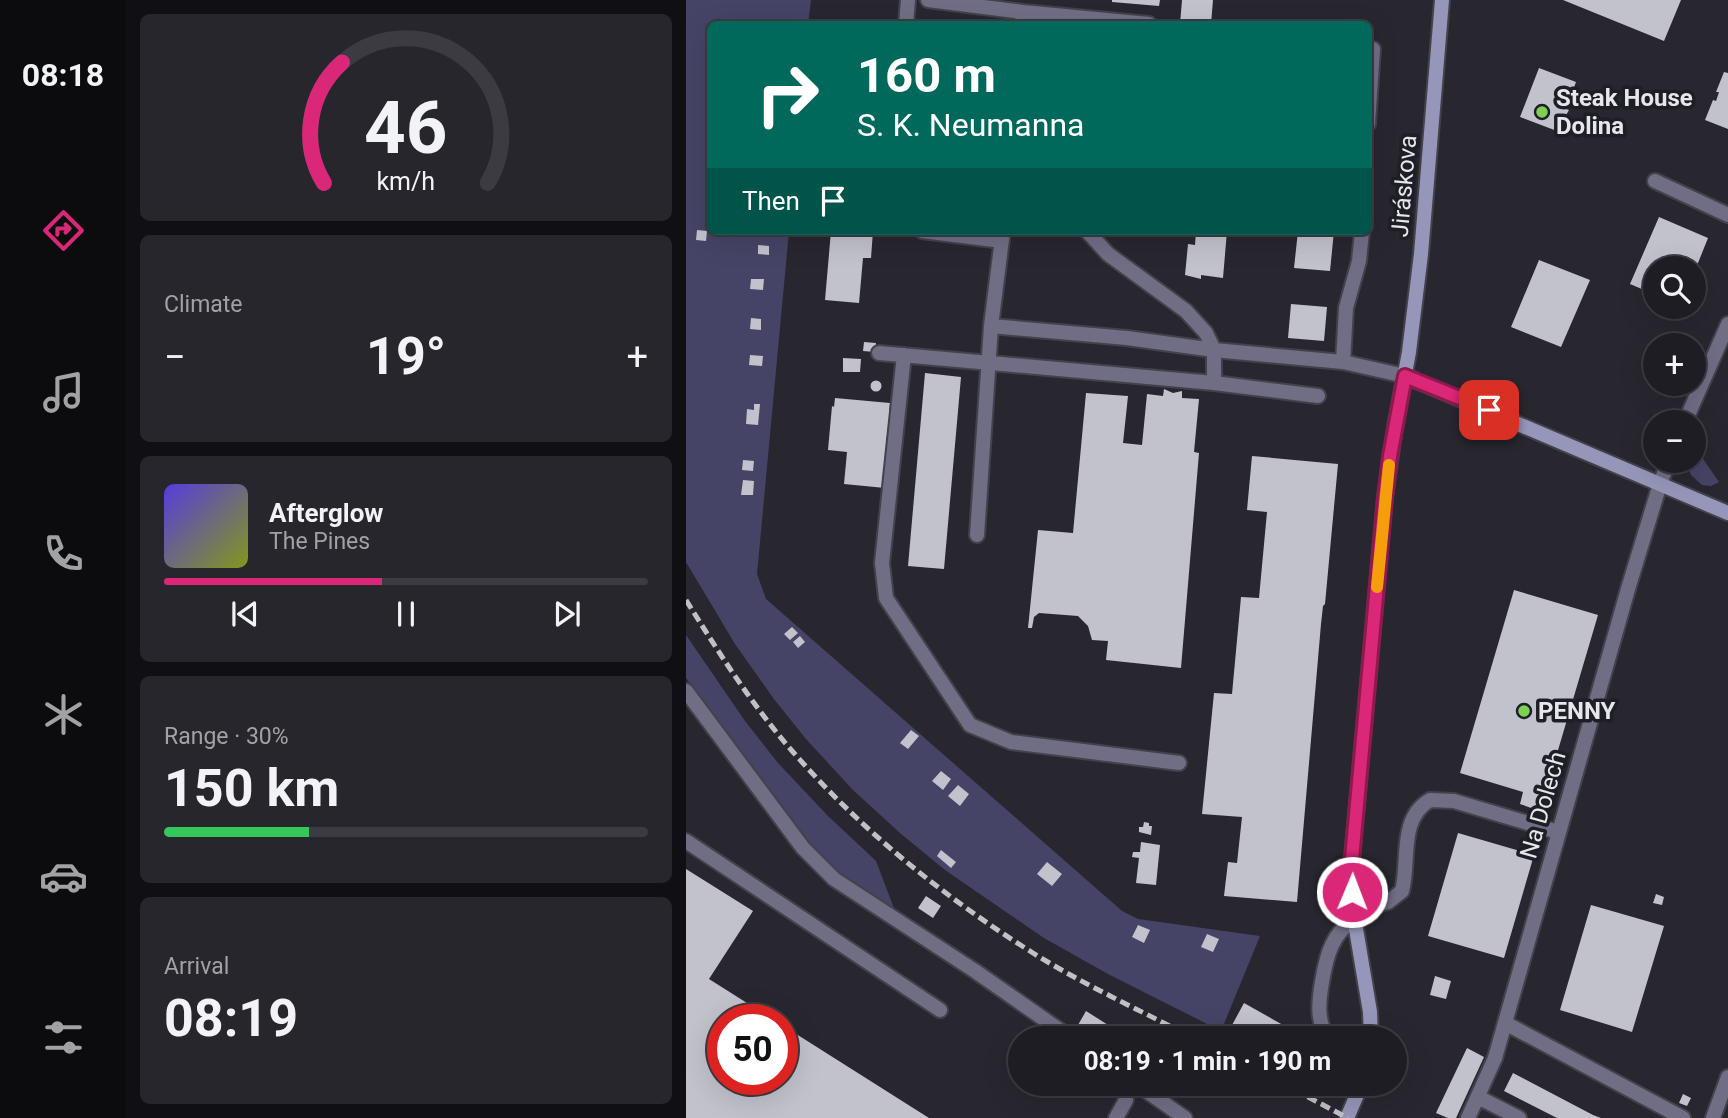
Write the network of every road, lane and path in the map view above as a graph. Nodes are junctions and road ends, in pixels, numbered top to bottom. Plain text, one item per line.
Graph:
1 (908, 0) edge
2 (928, 0) edge
3 (1442, 0) edge
4 (1023, 18) edge
5 (906, 21) edge
6 (1086, 21) edge
7 (1373, 49) dead end
8 (1372, 64) edge
9 (1655, 181) dead end
10 (1728, 215) edge
11 (1091, 235) edge
12 (1362, 235) edge
13 (1002, 236) edge
14 (1728, 324) edge
15 (991, 326) junction
16 (1214, 350) junction
17 (879, 353) dead end
18 (904, 355) junction
19 (1343, 362) junction
20 (989, 363) junction
21 (1405, 376) junction
22 (1214, 383) junction
23 (1318, 396) dead end
24 (1690, 410) edge
25 (1664, 473) edge
26 (1660, 484) junction
27 (1728, 513) edge
28 (977, 535) dead end
29 (686, 691) edge
30 (1180, 763) dead end
31 (1559, 832) junction
32 (686, 841) edge
33 (1354, 916) junction
34 (940, 1010) dead end
35 (1505, 1023) junction
36 (1054, 1026) edge
37 (1322, 1026) edge
38 (1371, 1026) edge
39 (1728, 1077) edge
40 (1154, 1096) edge
41 (1356, 1096) edge
42 (1478, 1097) junction
43 (1125, 1100) dead end
44 (1116, 1118) edge
45 (1185, 1118) edge
46 (1347, 1118) edge
47 (1468, 1118) edge
48 (1518, 1118) edge
49 (1683, 1118) edge
50 (1713, 1118) edge

1 - 5 street
2 - 4 street
3 - 21 main road, Jiráskova
4 - 6 street
7 - 8 street
9 - 10 street
11 - 16 street
12 - 19 street
13 - 15 street
14 - 24 street
15 - 16 street
15 - 20 street
16 - 19 street
16 - 22 street
17 - 18 street
18 - 20 street
18 - 30 street
19 - 21 street
20 - 22 street
20 - 28 street
21 - 26 main road
21 - 33 main road
22 - 23 street
25 - 26 street, Na Dolech
26 - 27 main road
26 - 31 street, Na Dolech
29 - 36 street
31 - 33 street
31 - 35 street, Na Dolech
32 - 34 street
33 - 37 street
33 - 38 main road
35 - 42 street, Na Dolech
35 - 49 street
39 - 50 street
40 - 45 street
41 - 46 main road
42 - 47 street, Na Dolech
42 - 48 street
43 - 44 street

